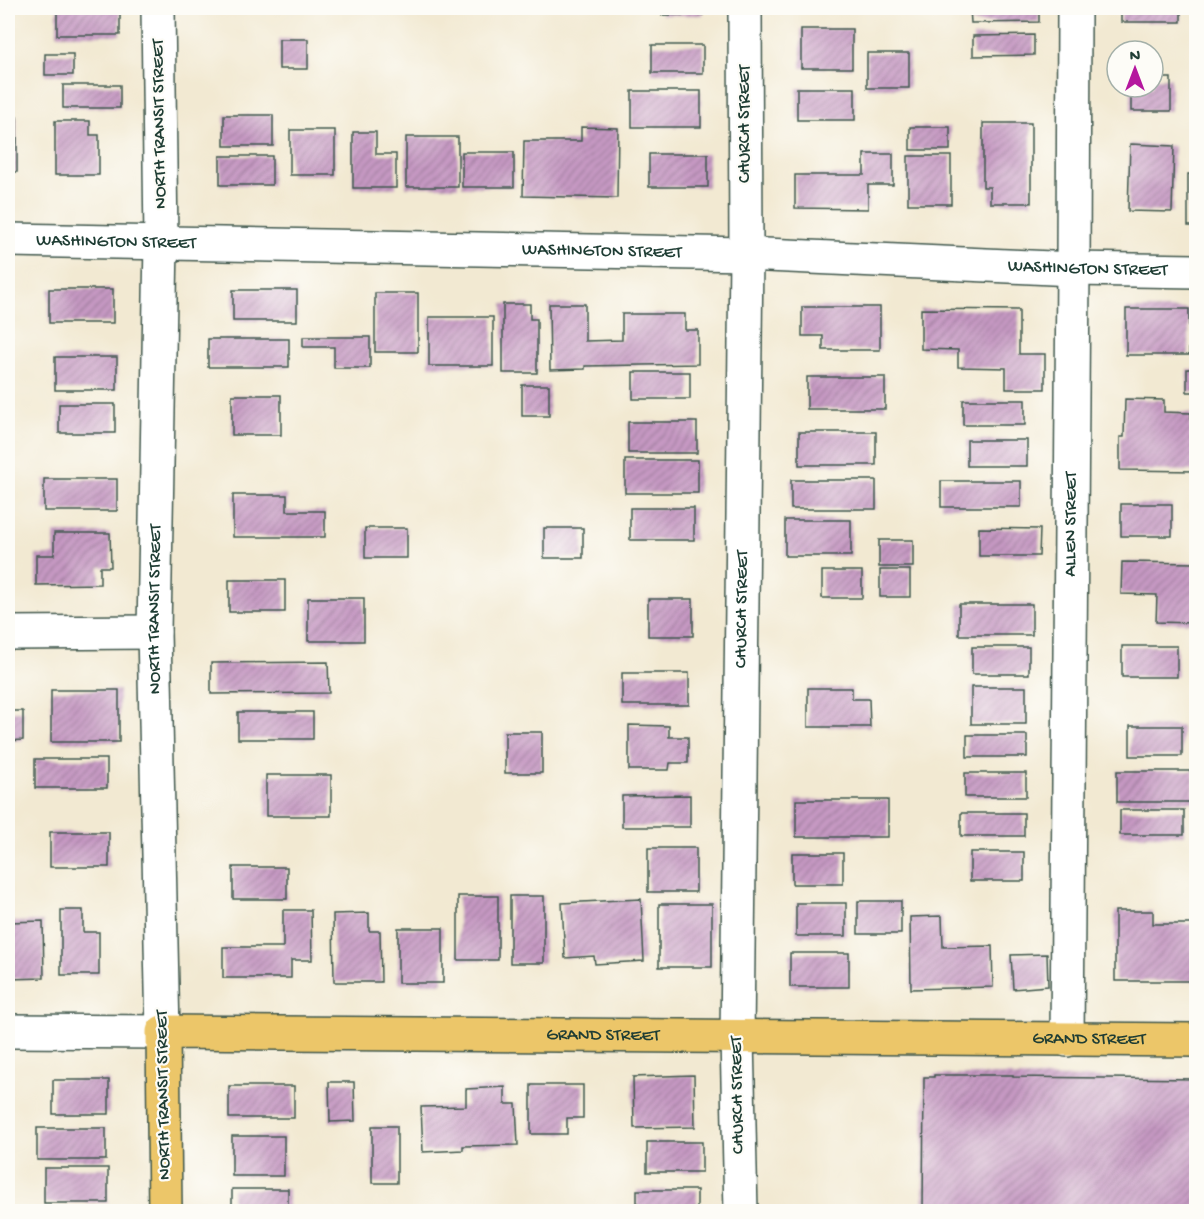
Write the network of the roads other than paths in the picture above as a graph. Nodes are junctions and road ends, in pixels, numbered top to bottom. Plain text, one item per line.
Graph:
1 (158, 8) edge
2 (745, 8) edge
3 (1074, 8) edge
4 (8, 240) edge
5 (161, 242) junction
6 (746, 254) junction
7 (1074, 268) junction
8 (1197, 271) edge
9 (154, 632) junction
10 (8, 633) edge
11 (8, 1031) edge
12 (163, 1032) junction
13 (737, 1038) junction
14 (1067, 1040) junction
15 (1197, 1040) edge
16 (165, 1212) edge
17 (741, 1212) edge

1 - 5 street, NORTH TRANSIT STREET
2 - 6 street, CHURCH STREET
3 - 7 street, ALLEN STREET
4 - 5 street, WASHINGTON STREET
5 - 6 street, WASHINGTON STREET
5 - 9 street, NORTH TRANSIT STREET
6 - 7 street, WASHINGTON STREET
6 - 13 street, CHURCH STREET
7 - 8 street, WASHINGTON STREET
7 - 14 street, ALLEN STREET
9 - 10 street
9 - 12 street, NORTH TRANSIT STREET
11 - 12 street, GRAND STREET
12 - 13 main road, GRAND STREET
12 - 16 main road, NORTH TRANSIT STREET
13 - 14 main road, GRAND STREET
13 - 17 street, CHURCH STREET
14 - 15 main road, GRAND STREET

